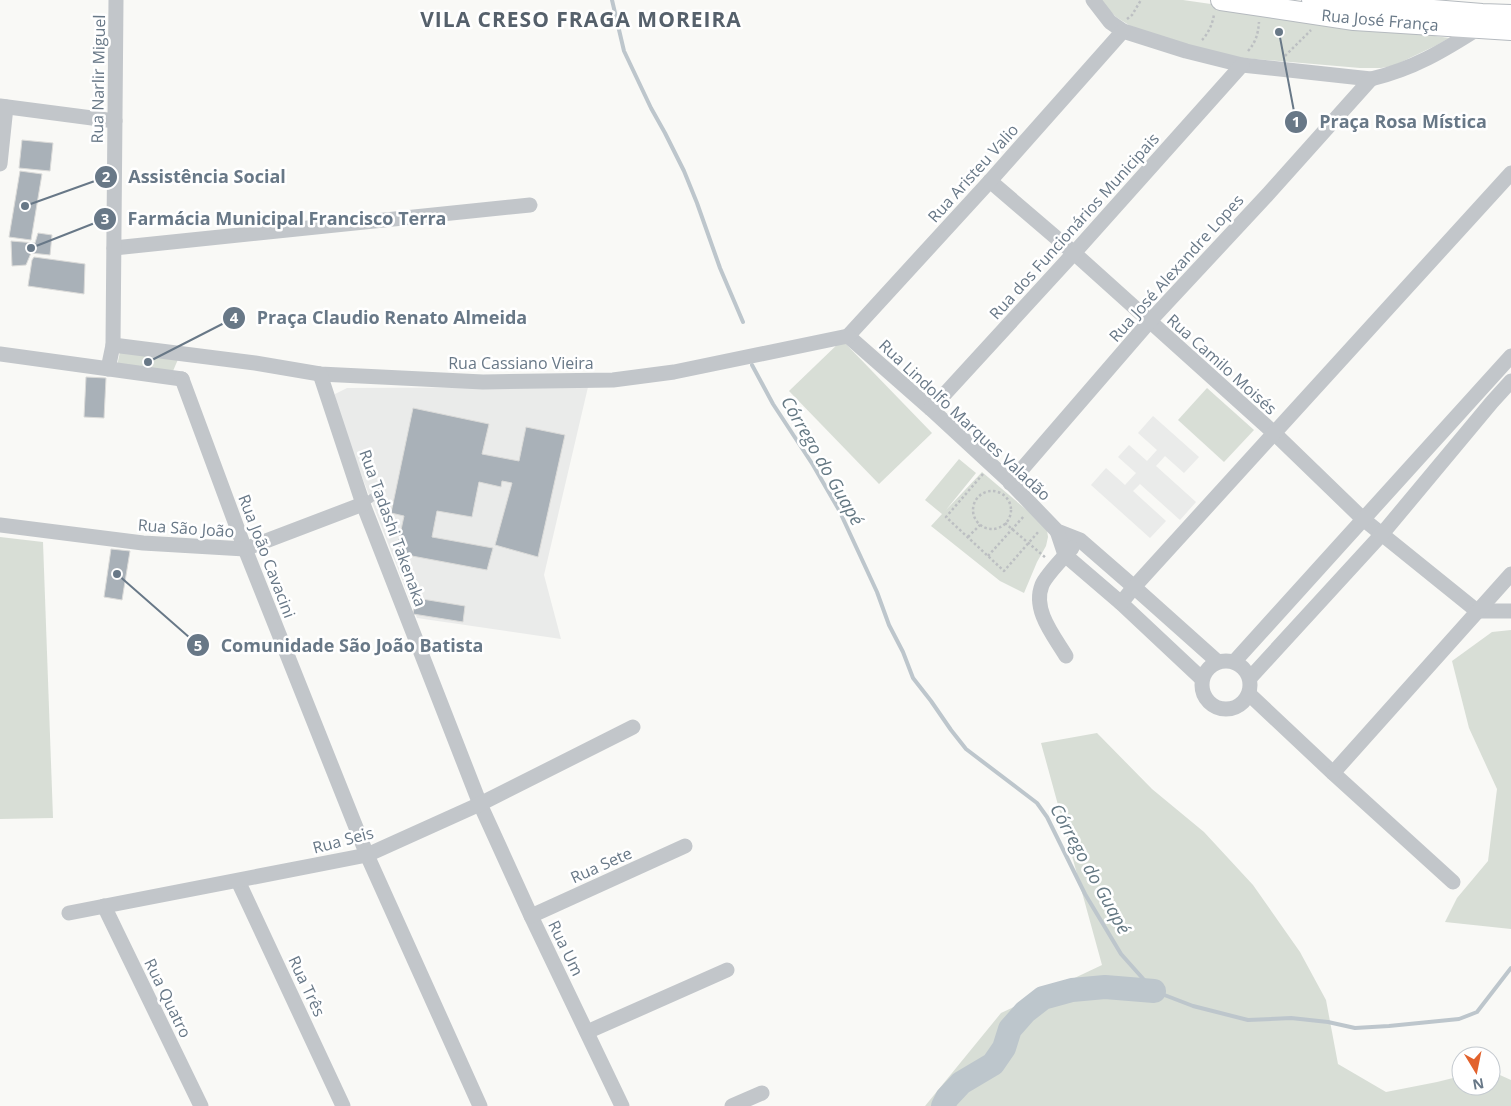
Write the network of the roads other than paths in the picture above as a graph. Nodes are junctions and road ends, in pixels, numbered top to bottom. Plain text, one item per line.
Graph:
1 (116, 0) edge
2 (1093, 0) edge
3 (1315, 4) edge
4 (1217, 5) edge
5 (1511, 15) edge
6 (1480, 21) junction
7 (1120, 29) junction
8 (1511, 30) edge
9 (1236, 64) junction
10 (1371, 79) junction
11 (3, 106) edge
12 (115, 121) junction
13 (0, 164) edge
14 (1511, 173) edge
15 (990, 181) junction
16 (530, 205) dead end
17 (114, 248) junction
18 (1074, 253) junction
19 (1149, 322) junction
20 (848, 336) junction
21 (113, 345) junction
22 (0, 354) edge
23 (192, 356) junction
24 (1511, 356) edge
25 (108, 369) junction
26 (320, 374) junction
27 (182, 379) junction
28 (1511, 381) edge
29 (931, 409) junction
30 (1274, 433) junction
31 (1010, 483) junction
32 (380, 492) dead end
33 (363, 504) junction
34 (1363, 519) junction
35 (0, 525) edge
36 (1057, 531) junction
37 (1382, 534) junction
38 (1080, 540) junction
39 (245, 549) junction
40 (1061, 561) junction
41 (1511, 574) edge
42 (1134, 586) junction
43 (1121, 603) junction
44 (1477, 611) junction
45 (1511, 611) edge
46 (1066, 656) dead end
47 (1218, 662) junction
48 (1234, 662) junction
49 (1250, 678) junction
50 (1202, 679) junction
51 (1249, 694) junction
52 (633, 726) dead end
53 (1333, 773) junction
54 (480, 804) junction
55 (685, 846) dead end
56 (367, 855) junction
57 (238, 881) junction
58 (1453, 882) dead end
59 (104, 906) junction
60 (69, 913) dead end
61 (531, 916) junction
62 (726, 970) dead end
63 (587, 1032) junction
64 (762, 1093) dead end
65 (201, 1106) edge
66 (343, 1106) edge
67 (480, 1106) edge
68 (622, 1106) edge
69 (732, 1106) edge

1 - 12 street, Rua Narlir Miguel
2 - 7 street
3 - 4 main road, Rua José França
3 - 6 main road, Rua José França
5 - 6 main road, Rua José França
6 - 8 main road, Rua José França
6 - 10 street
7 - 9 street
7 - 15 street, Rua Aristeu Valio
9 - 10 street
9 - 18 street, Rua dos Funcionários Municipais
10 - 19 street, Rua José Alexandre Lopes
11 - 12 street
11 - 13 street
12 - 17 street, Rua Narlir Miguel
14 - 30 street
15 - 18 street, Rua Camilo Moisés
15 - 20 street, Rua Aristeu Valio
16 - 17 street
17 - 21 street, Rua Narlir Miguel
18 - 19 street, Rua Camilo Moisés
18 - 29 street, Rua dos Funcionários Municipais
19 - 30 street, Rua Camilo Moisés
19 - 31 street, Rua José Alexandre Lopes
20 - 26 street, Rua Cassiano Vieira
20 - 29 street, Rua Lindolfo Marques Valadão
21 - 23 street, Rua Cassiano Vieira
21 - 25 street, Rua Narlir Miguel
22 - 25 street
23 - 26 street, Rua Cassiano Vieira
23 - 27 street
24 - 34 street
25 - 27 street
26 - 33 street, Rua Tadashi Takenaka
27 - 39 street, Rua João Cavacini
28 - 37 street
29 - 31 street, Rua Lindolfo Marques Valadão
30 - 34 street, Rua Camilo Moisés
30 - 42 street
31 - 36 street, Rua Lindolfo Marques Valadão
32 - 33 lane
33 - 39 street, Rua São João
33 - 54 street, Rua Tadashi Takenaka
34 - 37 street, Rua Camilo Moisés
34 - 48 street
35 - 39 street, Rua São João
36 - 38 street, Rua Lindolfo Marques Valadão
36 - 40 street, Rua Lindolfo Marques Valadão
37 - 44 street, Rua Camilo Moisés
37 - 49 street
38 - 40 street
38 - 42 street, Rua Lindolfo Marques Valadão
39 - 56 street, Rua João Cavacini
40 - 43 street
40 - 46 street
41 - 44 street
42 - 43 street
42 - 47 street, Rua Lindolfo Marques Valadão
43 - 50 street
44 - 45 street
44 - 53 street
47 - 48 street
47 - 50 street
48 - 49 street
49 - 51 street
50 - 51 street
51 - 53 street
52 - 54 street, Rua Seis
53 - 58 street
54 - 56 street, Rua Seis
54 - 61 street, Rua Um
55 - 61 street, Rua Sete
56 - 57 street, Rua Seis
56 - 67 street, Rua João Cavacini
57 - 59 street, Rua Seis
57 - 66 street, Rua Três
59 - 60 street, Rua Seis
59 - 65 street, Rua Quatro
61 - 63 street, Rua Um
62 - 63 street
63 - 68 street, Rua Um
64 - 69 street

